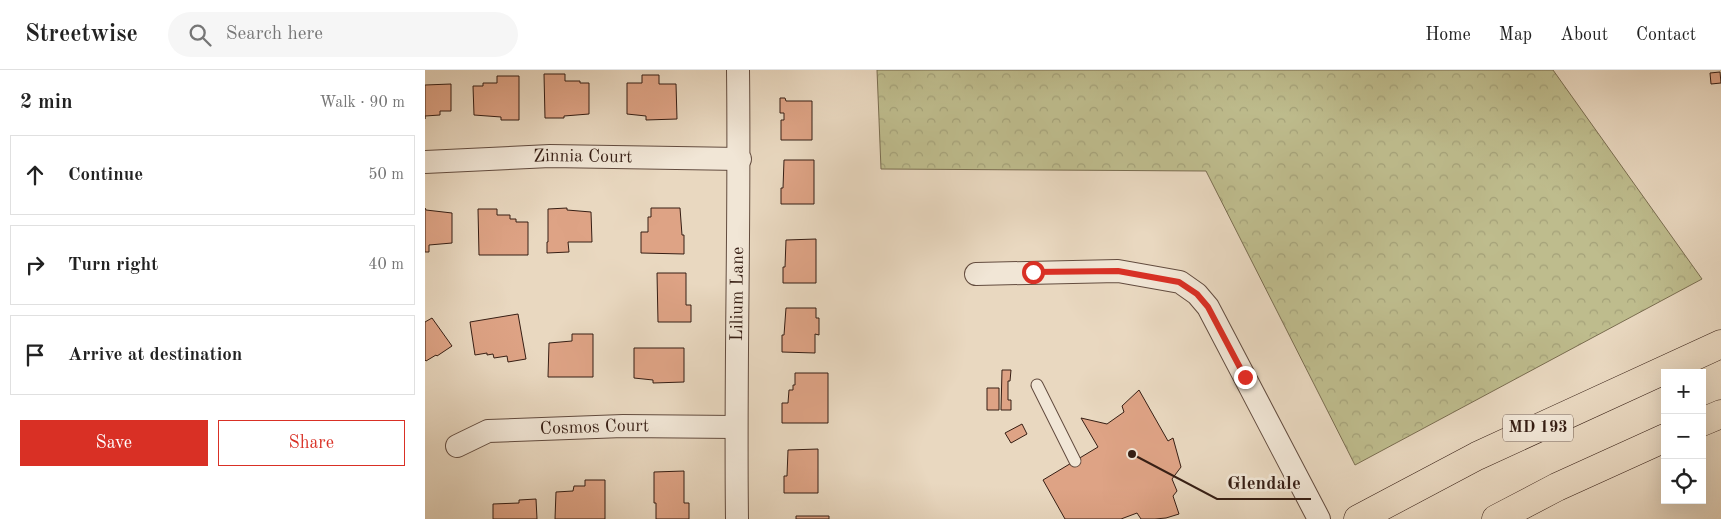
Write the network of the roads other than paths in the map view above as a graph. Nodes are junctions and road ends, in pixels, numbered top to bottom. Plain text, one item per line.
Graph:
1 (738, 70) edge
2 (739, 159) junction
3 (425, 162) edge
4 (976, 274) dead end
5 (1721, 344) edge
6 (1037, 385) dead end
7 (1721, 414) edge
8 (1706, 420) edge
9 (736, 428) junction
10 (1661, 440) edge
11 (457, 446) dead end
12 (1075, 461) dead end
13 (737, 519) edge
14 (1319, 519) edge
15 (1358, 519) edge
16 (1496, 519) edge

1 - 2 street, Lilium Lane
2 - 3 street, Zinnia Court
2 - 9 street, Lilium Lane
4 - 14 street
5 - 15 main road, MD 193
6 - 12 lane
7 - 8 main road
9 - 11 street, Cosmos Court
9 - 13 street, Lilium Lane
10 - 16 main road

